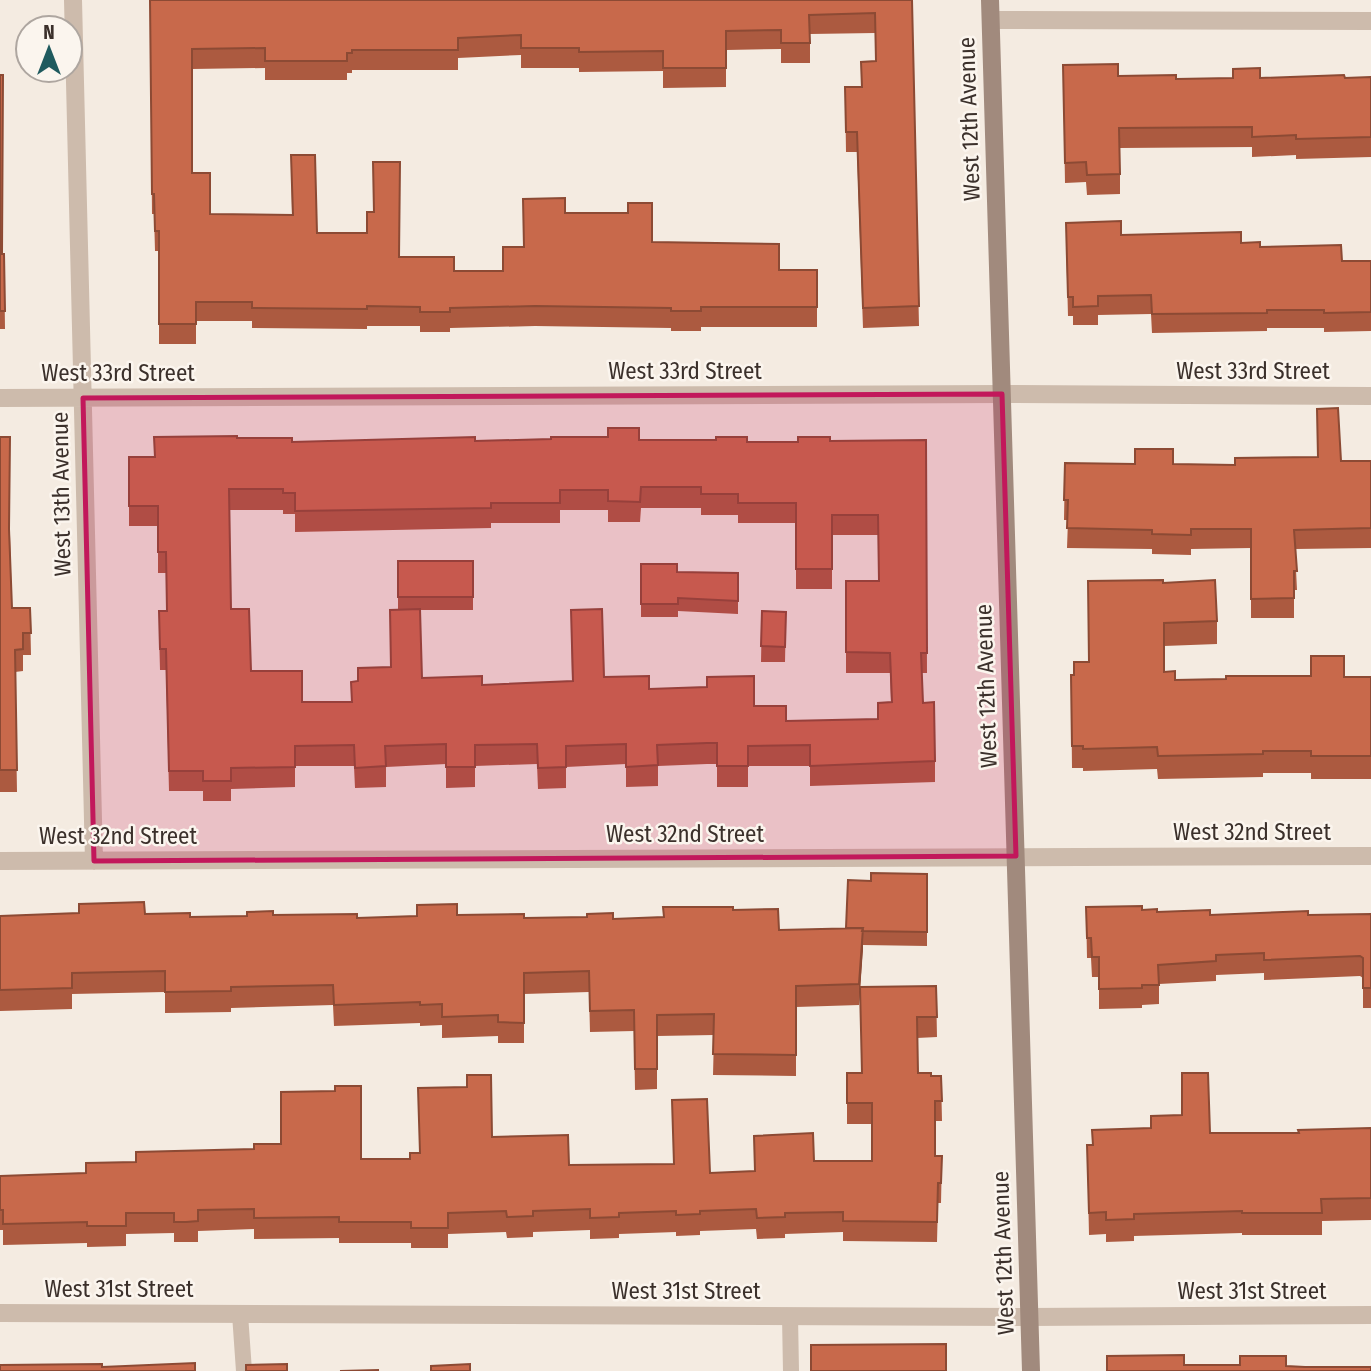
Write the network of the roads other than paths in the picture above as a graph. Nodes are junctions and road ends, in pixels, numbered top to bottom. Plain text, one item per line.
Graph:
1 (73, 0) edge
2 (990, 0) edge
3 (990, 20) junction
4 (1371, 20) edge
5 (1002, 394) junction
6 (1371, 396) edge
7 (0, 398) edge
8 (83, 398) junction
9 (1016, 856) junction
10 (1371, 856) edge
11 (0, 861) edge
12 (94, 861) junction
13 (0, 1313) edge
14 (240, 1314) junction
15 (1371, 1315) edge
16 (790, 1317) junction
17 (1029, 1317) junction
18 (244, 1371) edge
19 (791, 1371) edge
20 (1031, 1371) edge

1 - 8 street, West 13th Avenue
2 - 3 main road, West 12th Avenue
3 - 4 street
3 - 5 main road, West 12th Avenue
5 - 6 street, West 33rd Street
5 - 8 street, West 33rd Street
5 - 9 main road, West 12th Avenue
7 - 8 street, West 33rd Street
8 - 12 street, West 13th Avenue
9 - 10 street, West 32nd Street
9 - 12 street, West 32nd Street
9 - 17 main road, West 12th Avenue
11 - 12 street, West 32nd Street
13 - 14 street, West 31st Street
14 - 16 street, West 31st Street
14 - 18 lane
15 - 17 street, West 31st Street
16 - 17 street, West 31st Street
16 - 19 lane
17 - 20 main road, West 12th Avenue

